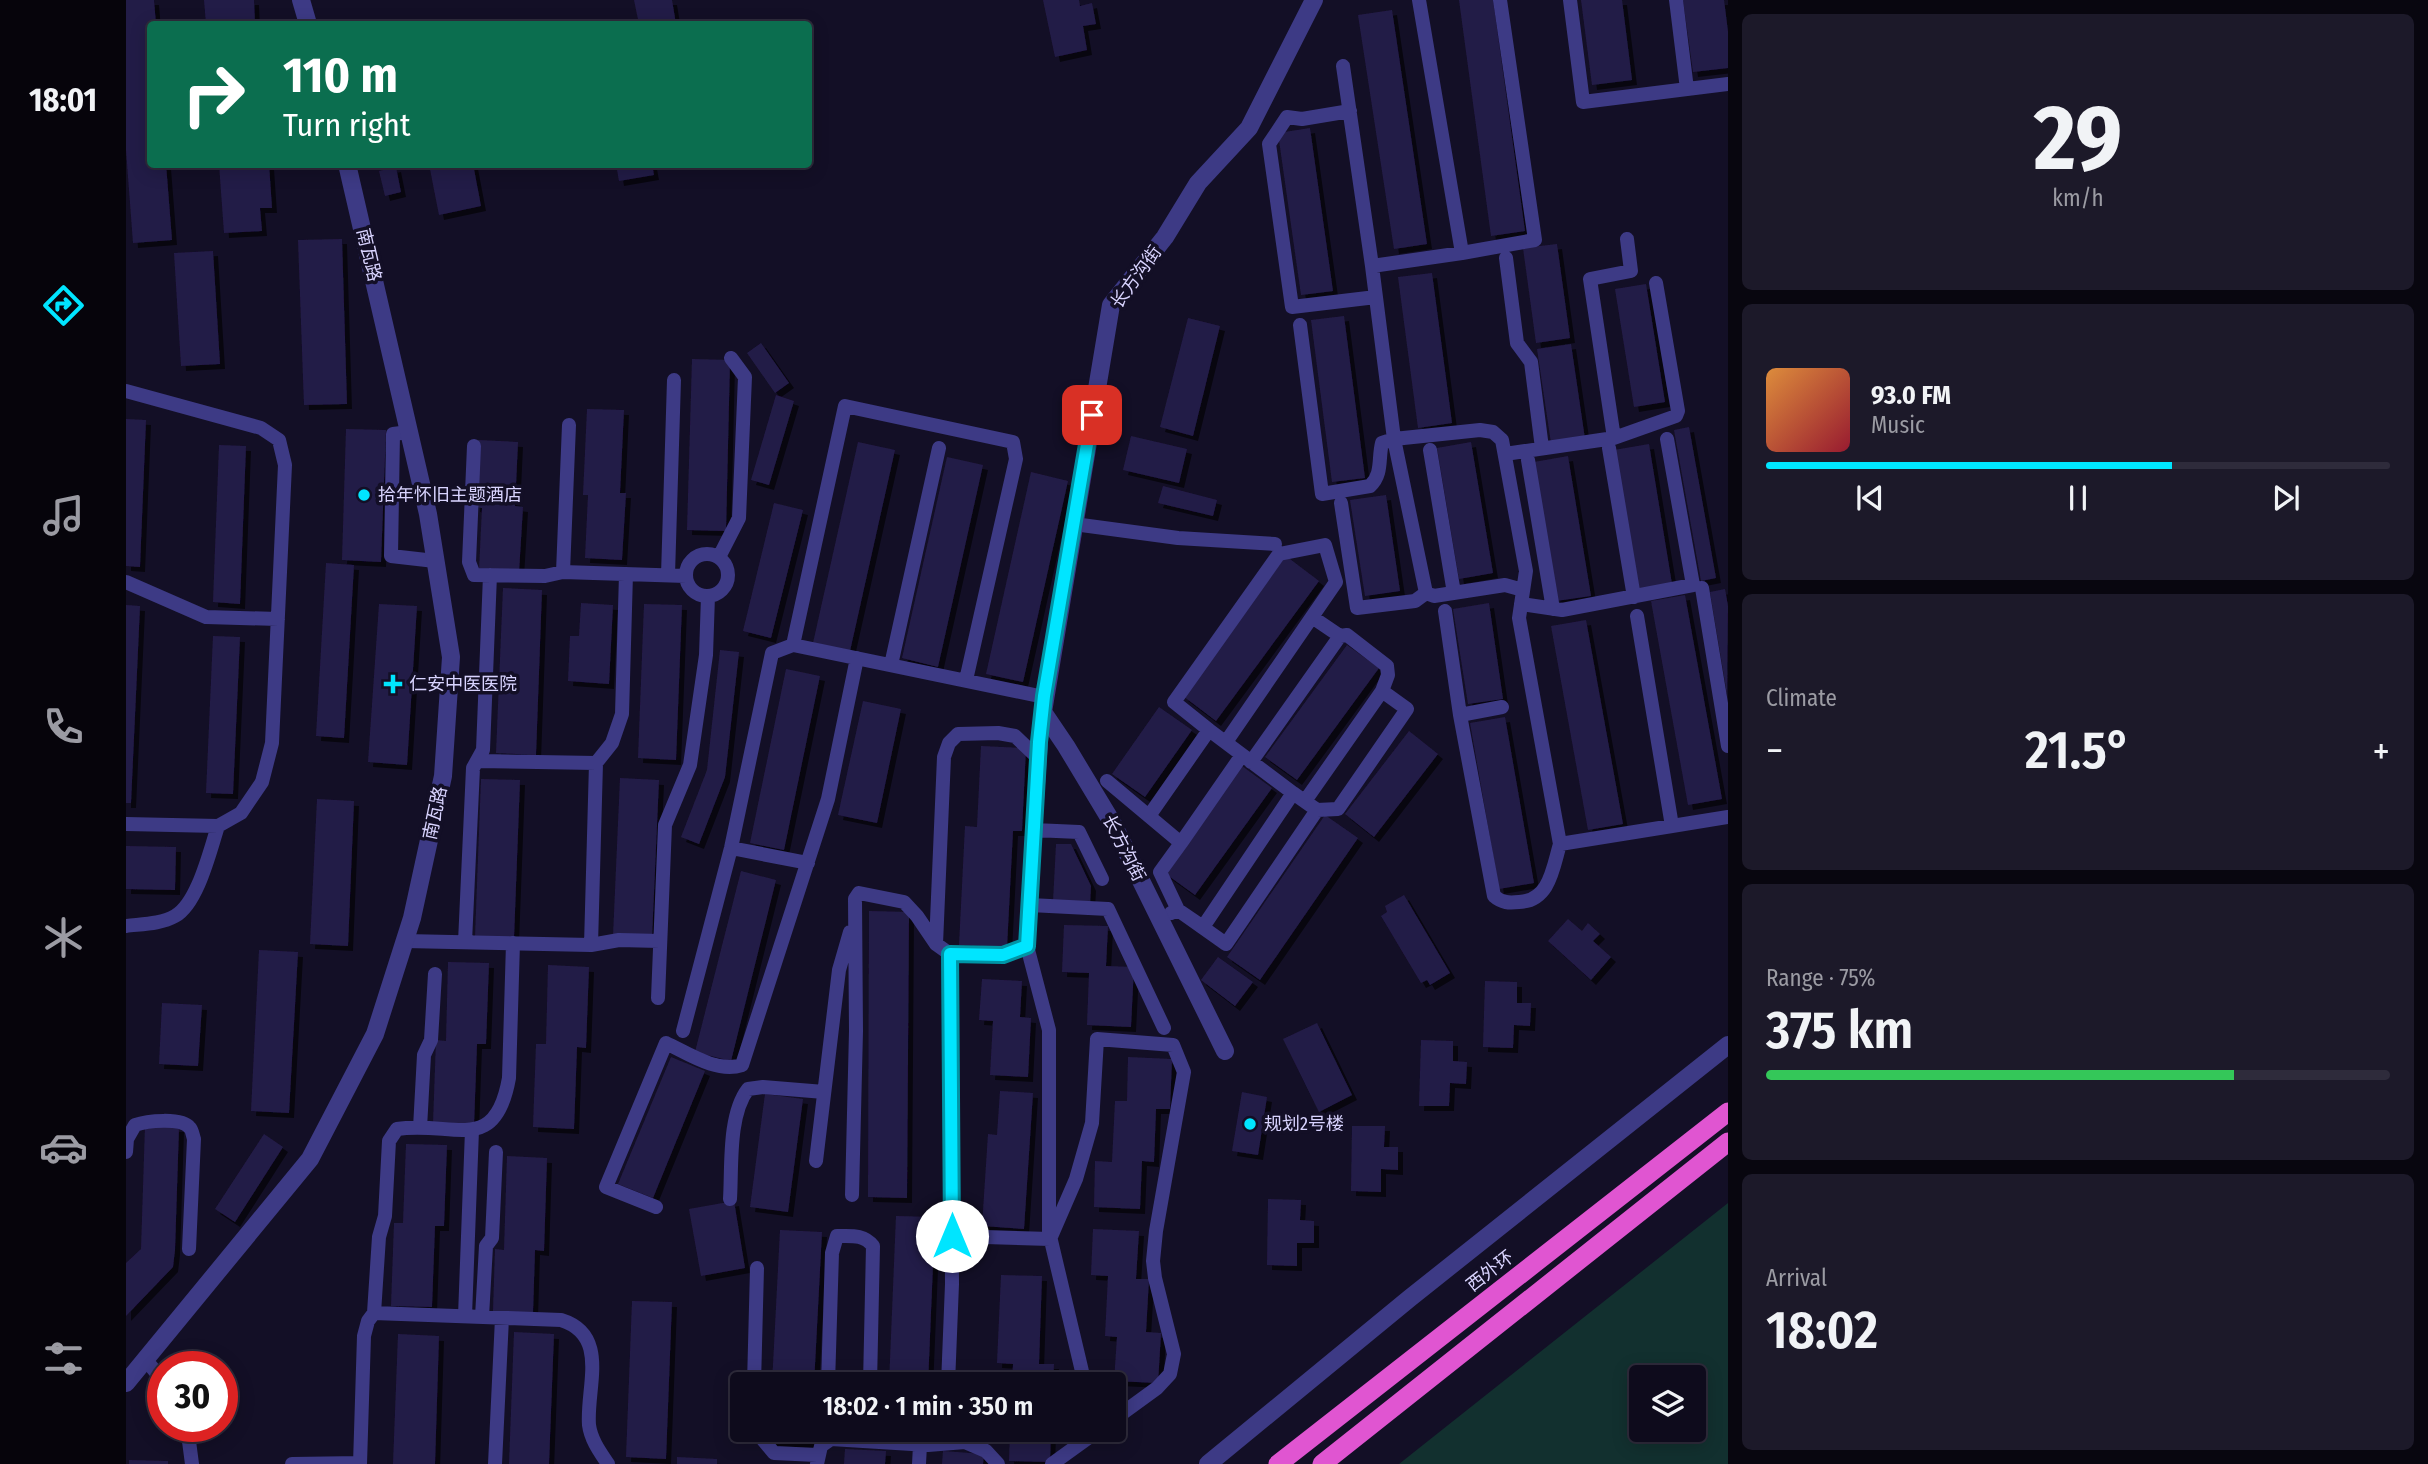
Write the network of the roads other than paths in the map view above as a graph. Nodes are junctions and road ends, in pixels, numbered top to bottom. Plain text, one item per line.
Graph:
1 (301, 0) edge
2 (1314, 0) edge
3 (1419, 0) edge
4 (1500, 0) edge
5 (1570, 0) edge
6 (1676, 0) edge
7 (307, 21) edge
8 (1343, 66) dead end
9 (1728, 84) edge
10 (1687, 89) junction
11 (1350, 111) junction
12 (348, 168) edge
13 (1627, 239) dead end
14 (1462, 253) junction
15 (1506, 258) dead end
16 (1372, 266) junction
17 (1656, 283) dead end
18 (1376, 297) junction
19 (1300, 325) dead end
20 (731, 358) dead end
21 (674, 380) dead end
22 (126, 391) edge
23 (569, 425) dead end
24 (409, 432) junction
25 (1394, 439) junction
26 (1667, 439) dead end
27 (1611, 443) junction
28 (474, 446) dead end
29 (939, 448) dead end
30 (1542, 448) junction
31 (1430, 450) dead end
32 (1505, 454) junction
33 (1528, 460) dead end
34 (1341, 503) dead end
35 (1074, 524) junction
36 (1275, 544) dead end
37 (719, 557) junction
38 (435, 561) junction
39 (563, 572) junction
40 (626, 574) junction
41 (490, 575) junction
42 (668, 575) junction
43 (686, 576) junction
44 (126, 582) edge
45 (1702, 588) dead end
46 (1426, 593) junction
47 (1454, 593) junction
48 (708, 596) junction
49 (1522, 597) junction
50 (1634, 597) junction
51 (1553, 609) junction
52 (1445, 611) dead end
53 (1637, 616) dead end
54 (1312, 617) junction
55 (278, 620) junction
56 (1340, 636) junction
57 (793, 645) junction
58 (857, 658) junction
59 (891, 665) junction
60 (966, 680) junction
61 (1382, 691) junction
62 (1044, 704) junction
63 (1502, 707) dead end
64 (1460, 715) junction
65 (1209, 730) junction
66 (1226, 742) junction
67 (1728, 746) edge
68 (1038, 758) junction
69 (1247, 758) junction
70 (477, 761) junction
71 (596, 763) junction
72 (1107, 781) dead end
73 (1293, 793) junction
74 (1311, 805) junction
75 (1149, 816) junction
76 (1728, 817) edge
77 (126, 824) edge
78 (218, 826) junction
79 (1672, 826) junction
80 (1034, 830) junction
81 (1181, 843) junction
82 (1560, 844) junction
83 (731, 848) junction
84 (808, 863) junction
85 (1101, 879) dead end
86 (1030, 905) junction
87 (1178, 910) junction
88 (855, 918) junction
89 (1159, 918) junction
90 (126, 926) edge
91 (405, 941) junction
92 (660, 941) junction
93 (465, 942) junction
94 (513, 943) junction
95 (936, 944) junction
96 (591, 945) junction
97 (1027, 946) junction
98 (950, 954) junction
99 (435, 974) dead end
100 (658, 998) dead end
101 (1164, 1028) dead end
102 (683, 1031) dead end
103 (1728, 1045) edge
104 (1225, 1051) dead end
105 (824, 1092) junction
106 (1728, 1112) edge
107 (420, 1128) junction
108 (472, 1130) junction
109 (1728, 1142) edge
110 (126, 1152) edge
111 (496, 1152) dead end
112 (816, 1161) dead end
113 (852, 1195) dead end
114 (730, 1199) dead end
115 (656, 1208) dead end
116 (952, 1236) junction
117 (1050, 1239) junction
118 (189, 1249) dead end
119 (757, 1268) dead end
120 (374, 1312) junction
121 (465, 1316) junction
122 (482, 1317) junction
123 (502, 1318) junction
124 (146, 1360) joint
125 (754, 1372) edge
126 (828, 1372) edge
127 (870, 1372) edge
128 (948, 1372) edge
129 (1082, 1372) edge
130 (126, 1383) edge
131 (1126, 1411) edge
132 (189, 1442) edge
133 (765, 1442) edge
134 (903, 1442) edge
135 (929, 1442) edge
136 (966, 1442) edge
137 (1081, 1442) edge
138 (920, 1445) junction
139 (821, 1448) edge
140 (192, 1464) edge
141 (292, 1464) edge
142 (360, 1464) edge
143 (495, 1464) edge
144 (608, 1464) edge
145 (919, 1464) edge
146 (998, 1464) edge
147 (1052, 1464) edge
148 (1208, 1464) edge
149 (1278, 1464) edge
150 (1322, 1464) edge

1 - 7 street
2 - 35 street, 长方沟街
3 - 14 street
4 - 14 street
5 - 10 street
6 - 10 street
8 - 11 street
9 - 10 street
11 - 16 street
11 - 18 street
12 - 24 street, 南瓦路
13 - 27 street
14 - 16 street
15 - 30 street
16 - 18 street
17 - 27 street
18 - 25 street
19 - 25 street
20 - 37 street
21 - 42 street
22 - 55 street
23 - 39 street
24 - 38 street, 南瓦路
24 - 38 street
25 - 32 street
25 - 46 street
26 - 50 street
27 - 30 street
27 - 50 street
28 - 41 street
29 - 59 street
30 - 32 street
31 - 47 street
32 - 49 street
33 - 51 street
34 - 46 street
35 - 36 street
35 - 62 street, 长方沟街
37 - 43 street
37 - 48 street
38 - 91 street, 南瓦路
39 - 40 street
39 - 41 street
40 - 42 street
40 - 71 street
41 - 70 street
42 - 43 street
43 - 48 street
44 - 55 street
45 - 67 street
46 - 47 street
47 - 49 street
48 - 92 street
49 - 51 street
49 - 82 street
50 - 51 street
52 - 64 street
53 - 79 street
54 - 56 street
54 - 65 street
54 - 66 street
55 - 78 street
56 - 61 street
56 - 69 street
57 - 58 street
57 - 60 street
57 - 83 street
58 - 59 street
58 - 84 street
59 - 60 street
60 - 62 street
61 - 74 street
61 - 74 street
62 - 68 street
62 - 89 street, 长方沟街
63 - 64 street
64 - 82 street
65 - 66 street
65 - 75 street
66 - 69 street
68 - 80 street
68 - 95 street
69 - 73 street
69 - 81 street
70 - 71 street
70 - 93 street
71 - 96 street
72 - 75 street
73 - 74 street
73 - 87 street
74 - 87 street
75 - 81 street
76 - 79 street
77 - 78 street
78 - 90 street
79 - 82 street
80 - 85 street
80 - 86 street
81 - 87 street
83 - 84 street
83 - 102 street
84 - 115 street
86 - 97 street
86 - 101 street
87 - 89 street
88 - 95 street
88 - 105 street
88 - 113 street
89 - 104 street, 长方沟街
91 - 93 street
91 - 124 street, 南瓦路
92 - 96 street
92 - 100 street
93 - 94 street
94 - 96 street
94 - 108 street
95 - 98 street
97 - 98 street
97 - 117 street
98 - 116 street
99 - 107 street
103 - 148 street
105 - 112 street
105 - 114 street
106 - 149 highway, 西外环
107 - 108 street
107 - 120 street
108 - 121 street
109 - 150 highway
110 - 118 street
111 - 122 street
116 - 117 street
116 - 128 street
117 - 129 street
117 - 131 street
119 - 125 street
120 - 121 street
120 - 142 street
121 - 122 street
122 - 123 street
123 - 143 street
123 - 144 street
124 - 130 street, 南瓦路
126 - 127 street
132 - 140 street
133 - 139 street
134 - 138 street
135 - 138 street
136 - 146 street
137 - 147 street
138 - 145 street
141 - 142 street

